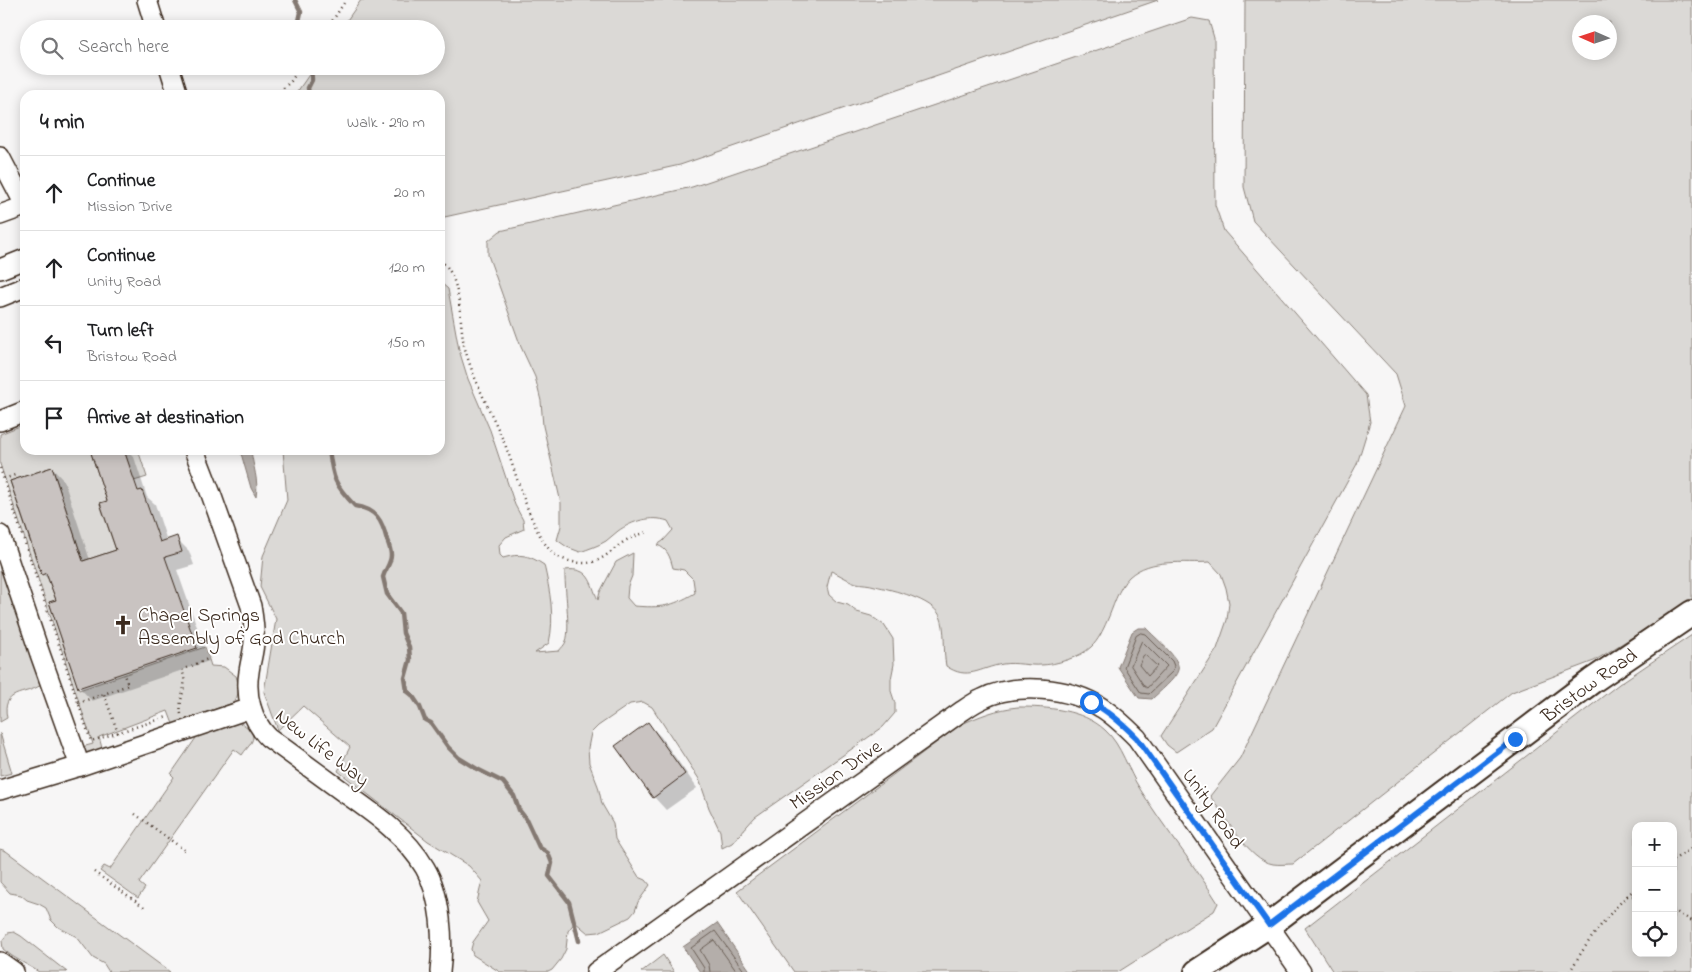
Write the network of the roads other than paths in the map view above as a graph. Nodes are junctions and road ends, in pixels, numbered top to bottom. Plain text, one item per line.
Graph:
1 (147, 0) edge
2 (153, 20) edge
3 (171, 75) edge
4 (176, 90) edge
5 (0, 157) edge
6 (20, 196) edge
7 (20, 208) edge
8 (0, 215) edge
9 (20, 261) edge
10 (0, 269) edge
11 (20, 289) edge
12 (0, 297) edge
13 (20, 413) edge
14 (0, 421) edge
15 (196, 455) edge
16 (0, 535) edge
17 (1692, 613) edge
18 (252, 708) junction
19 (1120, 721) joint
20 (80, 766) junction
21 (0, 790) edge
22 (1269, 925) junction
23 (0, 962) edge
24 (444, 971) edge
25 (14, 972) edge
26 (596, 972) edge
27 (1198, 972) edge
28 (1300, 972) edge

1 - 2 street
3 - 4 street
5 - 6 street
7 - 8 street
9 - 10 street
11 - 12 street
13 - 14 street
15 - 18 street, New Life Way
16 - 20 street
17 - 22 main road, Bristow Road
18 - 20 street
18 - 24 street, New Life Way
19 - 22 street, Unity Road
19 - 26 street, Mission Drive
20 - 21 street
22 - 27 main road, Bristow Road
22 - 28 street, Unity Road
23 - 25 street

